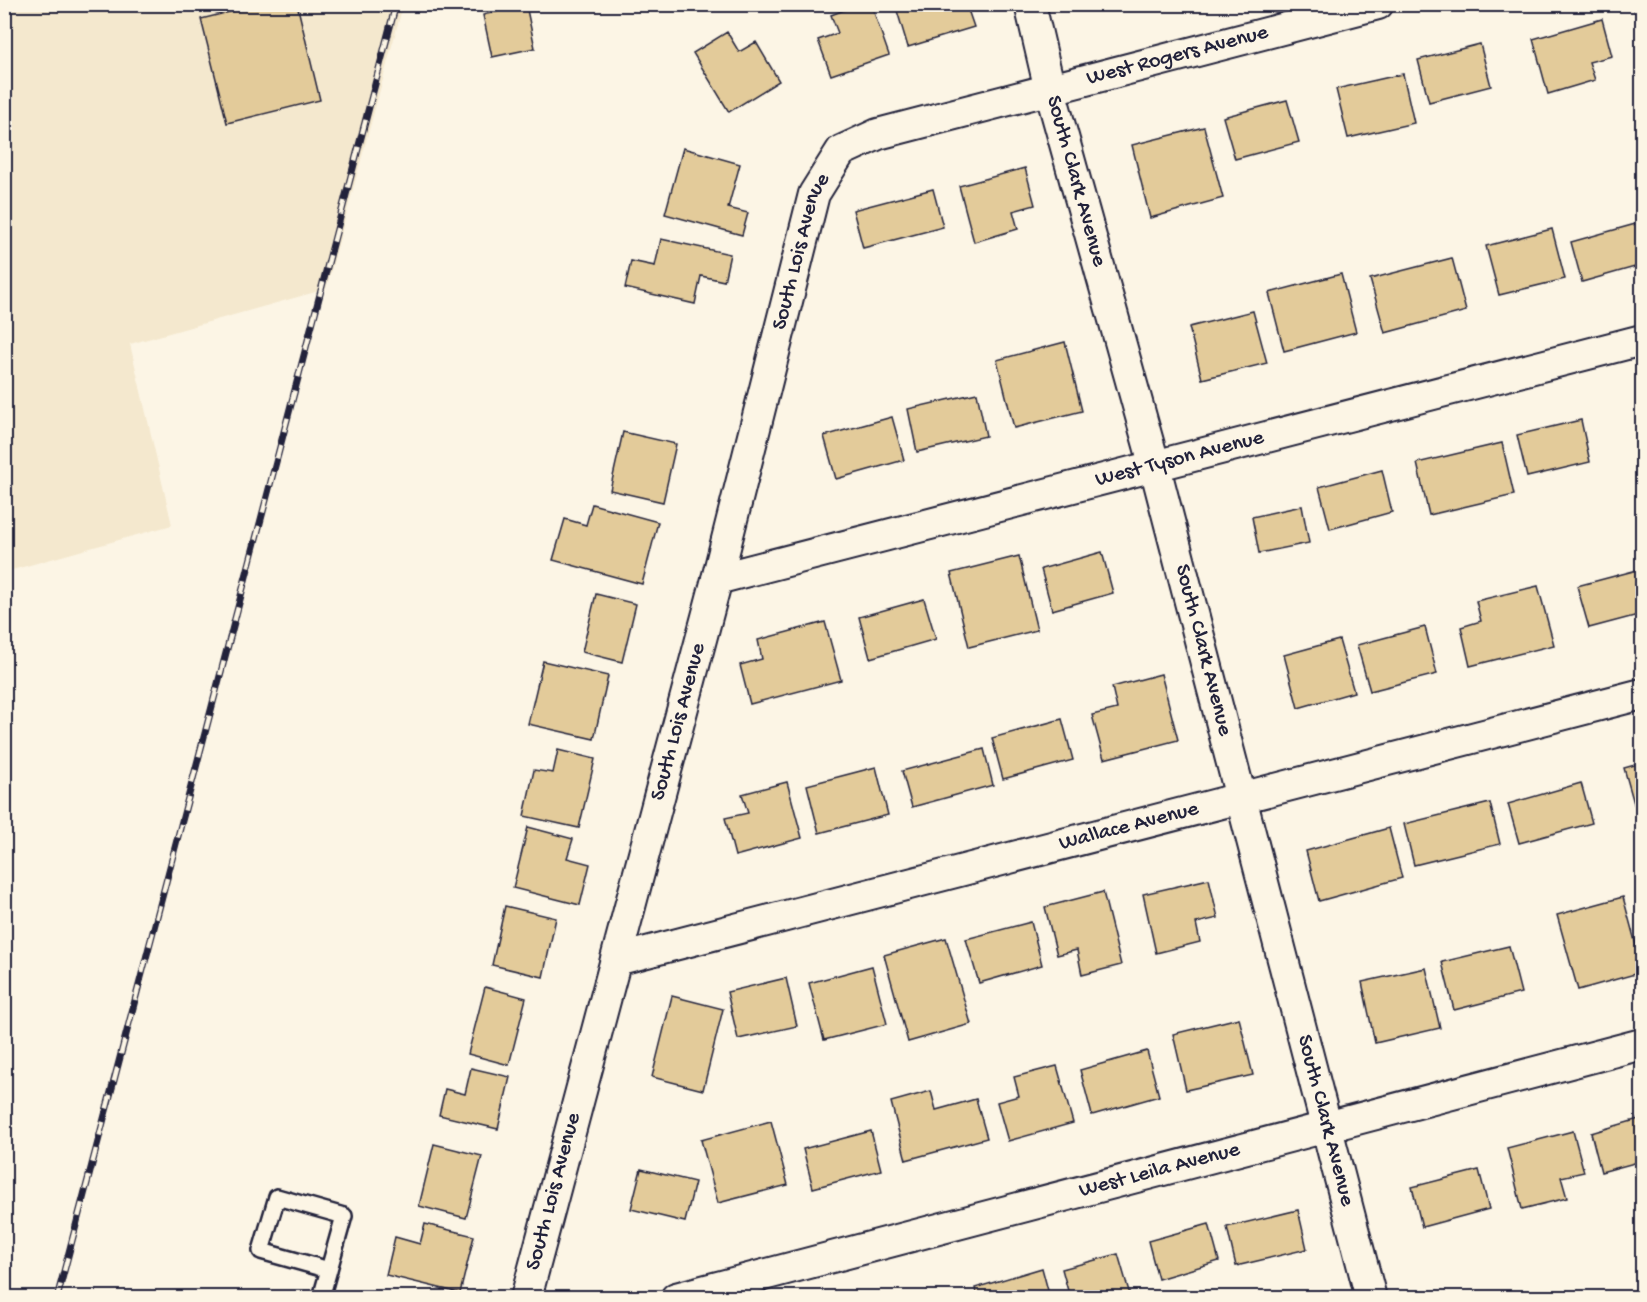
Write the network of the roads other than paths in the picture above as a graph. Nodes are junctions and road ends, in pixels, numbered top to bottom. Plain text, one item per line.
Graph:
1 (1030, 4) edge
2 (1378, 4) edge
3 (1050, 90) junction
4 (841, 151) joint
5 (1642, 340) edge
6 (1155, 467) junction
7 (717, 579) junction
8 (1642, 693) edge
9 (1241, 798) junction
10 (616, 960) junction
11 (1642, 1044) edge
12 (1327, 1127) junction
13 (329, 1270) junction
14 (321, 1298) edge
15 (526, 1298) edge
16 (676, 1298) edge
17 (1371, 1298) edge

1 - 3 street, South Clark Avenue
2 - 3 street, West Rogers Avenue
3 - 4 street, West Rogers Avenue
3 - 6 street, South Clark Avenue
4 - 7 street, South Lois Avenue
5 - 6 street, West Tyson Avenue
6 - 7 street, West Tyson Avenue
6 - 9 street, South Clark Avenue
7 - 10 street, South Lois Avenue
8 - 9 street, Wallace Avenue
9 - 10 street, Wallace Avenue
9 - 12 street, South Clark Avenue
10 - 15 street, South Lois Avenue
11 - 12 street, West Leila Avenue
12 - 16 street, West Leila Avenue
12 - 17 street, South Clark Avenue
13 - 13 lane
13 - 14 lane

